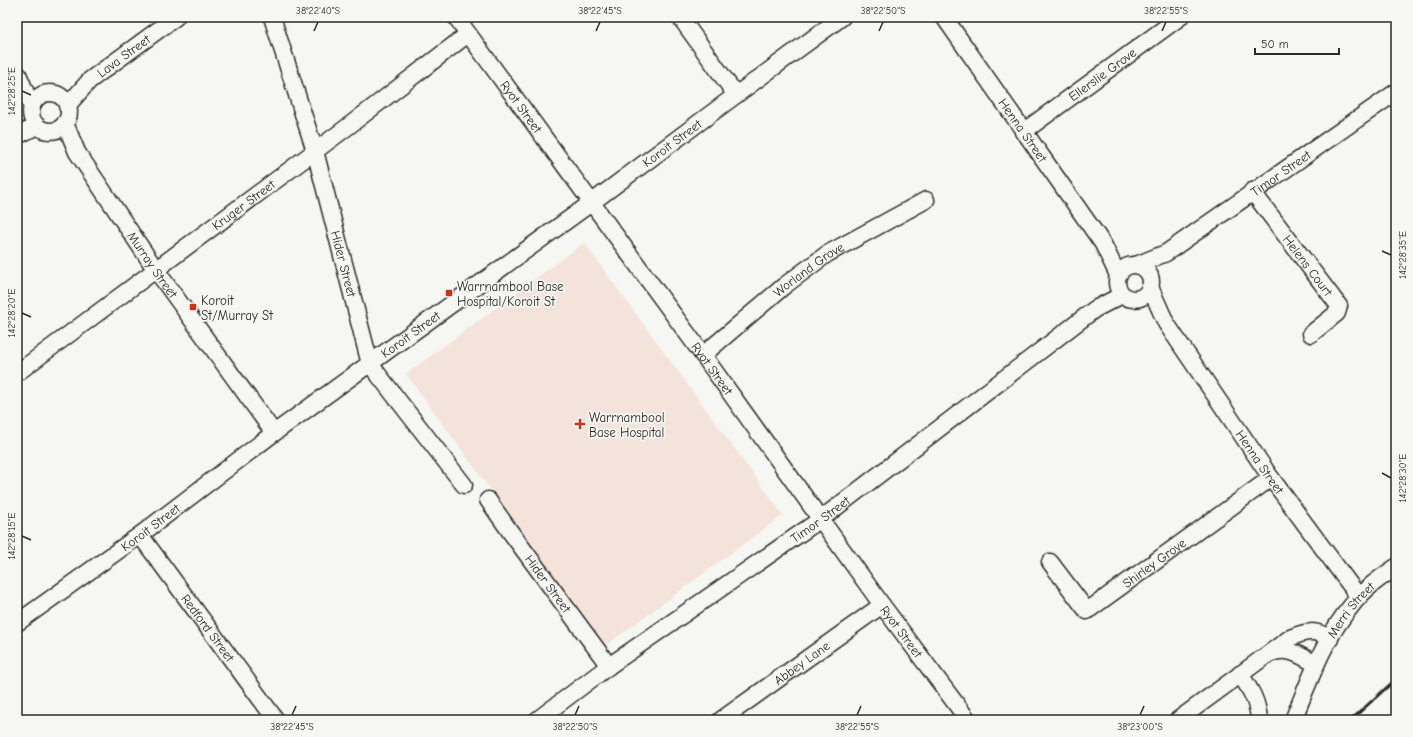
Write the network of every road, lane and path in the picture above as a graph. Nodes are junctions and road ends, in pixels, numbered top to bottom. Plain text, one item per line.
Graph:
1 (176, 17) edge
2 (272, 17) edge
3 (456, 17) edge
4 (680, 17) edge
5 (842, 17) edge
6 (944, 17) edge
7 (1180, 17) edge
8 (468, 34) junction
9 (18, 73) edge
10 (90, 80) junction
11 (1396, 92) edge
12 (49, 95) junction
13 (736, 95) junction
14 (67, 106) junction
15 (33, 117) junction
16 (59, 127) junction
17 (17, 131) edge
18 (1024, 132) junction
19 (17, 136) edge
20 (315, 151) junction
21 (1252, 192) junction
22 (926, 200) dead end
23 (591, 204) junction
24 (1166, 253) junction
25 (156, 270) junction
26 (1126, 280) junction
27 (1150, 281) junction
28 (1166, 323) junction
29 (1311, 334) dead end
30 (703, 355) junction
31 (370, 364) junction
32 (17, 373) edge
33 (274, 433) junction
34 (1271, 478) junction
35 (464, 485) dead end
36 (488, 500) dead end
37 (821, 519) junction
38 (140, 535) junction
39 (1050, 562) dead end
40 (1396, 567) edge
41 (1359, 597) junction
42 (882, 605) junction
43 (17, 623) edge
44 (1330, 639) junction
45 (1265, 656) junction
46 (1316, 664) junction
47 (609, 666) junction
48 (1240, 674) junction
49 (276, 720) edge
50 (538, 720) edge
51 (722, 720) edge
52 (968, 720) edge
53 (1178, 720) edge
54 (1259, 720) edge
55 (1293, 720) edge

1 - 10 street, Lava Street
2 - 20 street, Hider Street
3 - 8 street, Ryot Street
4 - 13 street
5 - 13 street, Koroit Street
6 - 18 street, Henna Street
7 - 18 street, Ellerslie Grove
8 - 20 street, Kruger Street
8 - 23 street, Ryot Street
9 - 12 street
9 - 15 street
10 - 12 street, Lava Street
10 - 14 street, Lava Street
11 - 21 street, Timor Street
12 - 14 street
12 - 15 street
13 - 23 street, Koroit Street
14 - 16 street
15 - 16 street
15 - 17 street
15 - 19 street
16 - 25 street, Murray Street
18 - 26 street, Henna Street
20 - 25 street, Kruger Street
20 - 31 street, Hider Street
21 - 24 street, Timor Street
21 - 29 street, Helens Court
22 - 30 street, Worland Grove
23 - 30 street, Ryot Street
23 - 31 street, Koroit Street
24 - 26 street, Timor Street
24 - 27 street, Timor Street
25 - 32 street, Kruger Street
25 - 33 street, Murray Street
26 - 27 street
26 - 27 street, Timor Street
26 - 28 street, Henna Street
26 - 37 street, Timor Street
27 - 28 street, Henna Street
28 - 34 street, Henna Street
30 - 37 street, Ryot Street
31 - 33 street, Koroit Street
31 - 35 street, Hider Street
33 - 38 street, Koroit Street
34 - 39 street, Shirley Grove
34 - 41 street, Henna Street
36 - 47 street, Hider Street
37 - 42 street, Ryot Street
37 - 47 street, Timor Street
38 - 43 street, Koroit Street
38 - 49 street, Redford Street
40 - 41 street, Merri Street
41 - 44 street, Merri Street
42 - 51 street, Abbey Lane
42 - 52 street, Ryot Street
44 - 45 street
44 - 46 street, Merri Street
45 - 46 street
45 - 48 street
46 - 55 street, Merri Street
47 - 50 street, Timor Street
48 - 53 street
48 - 54 street

